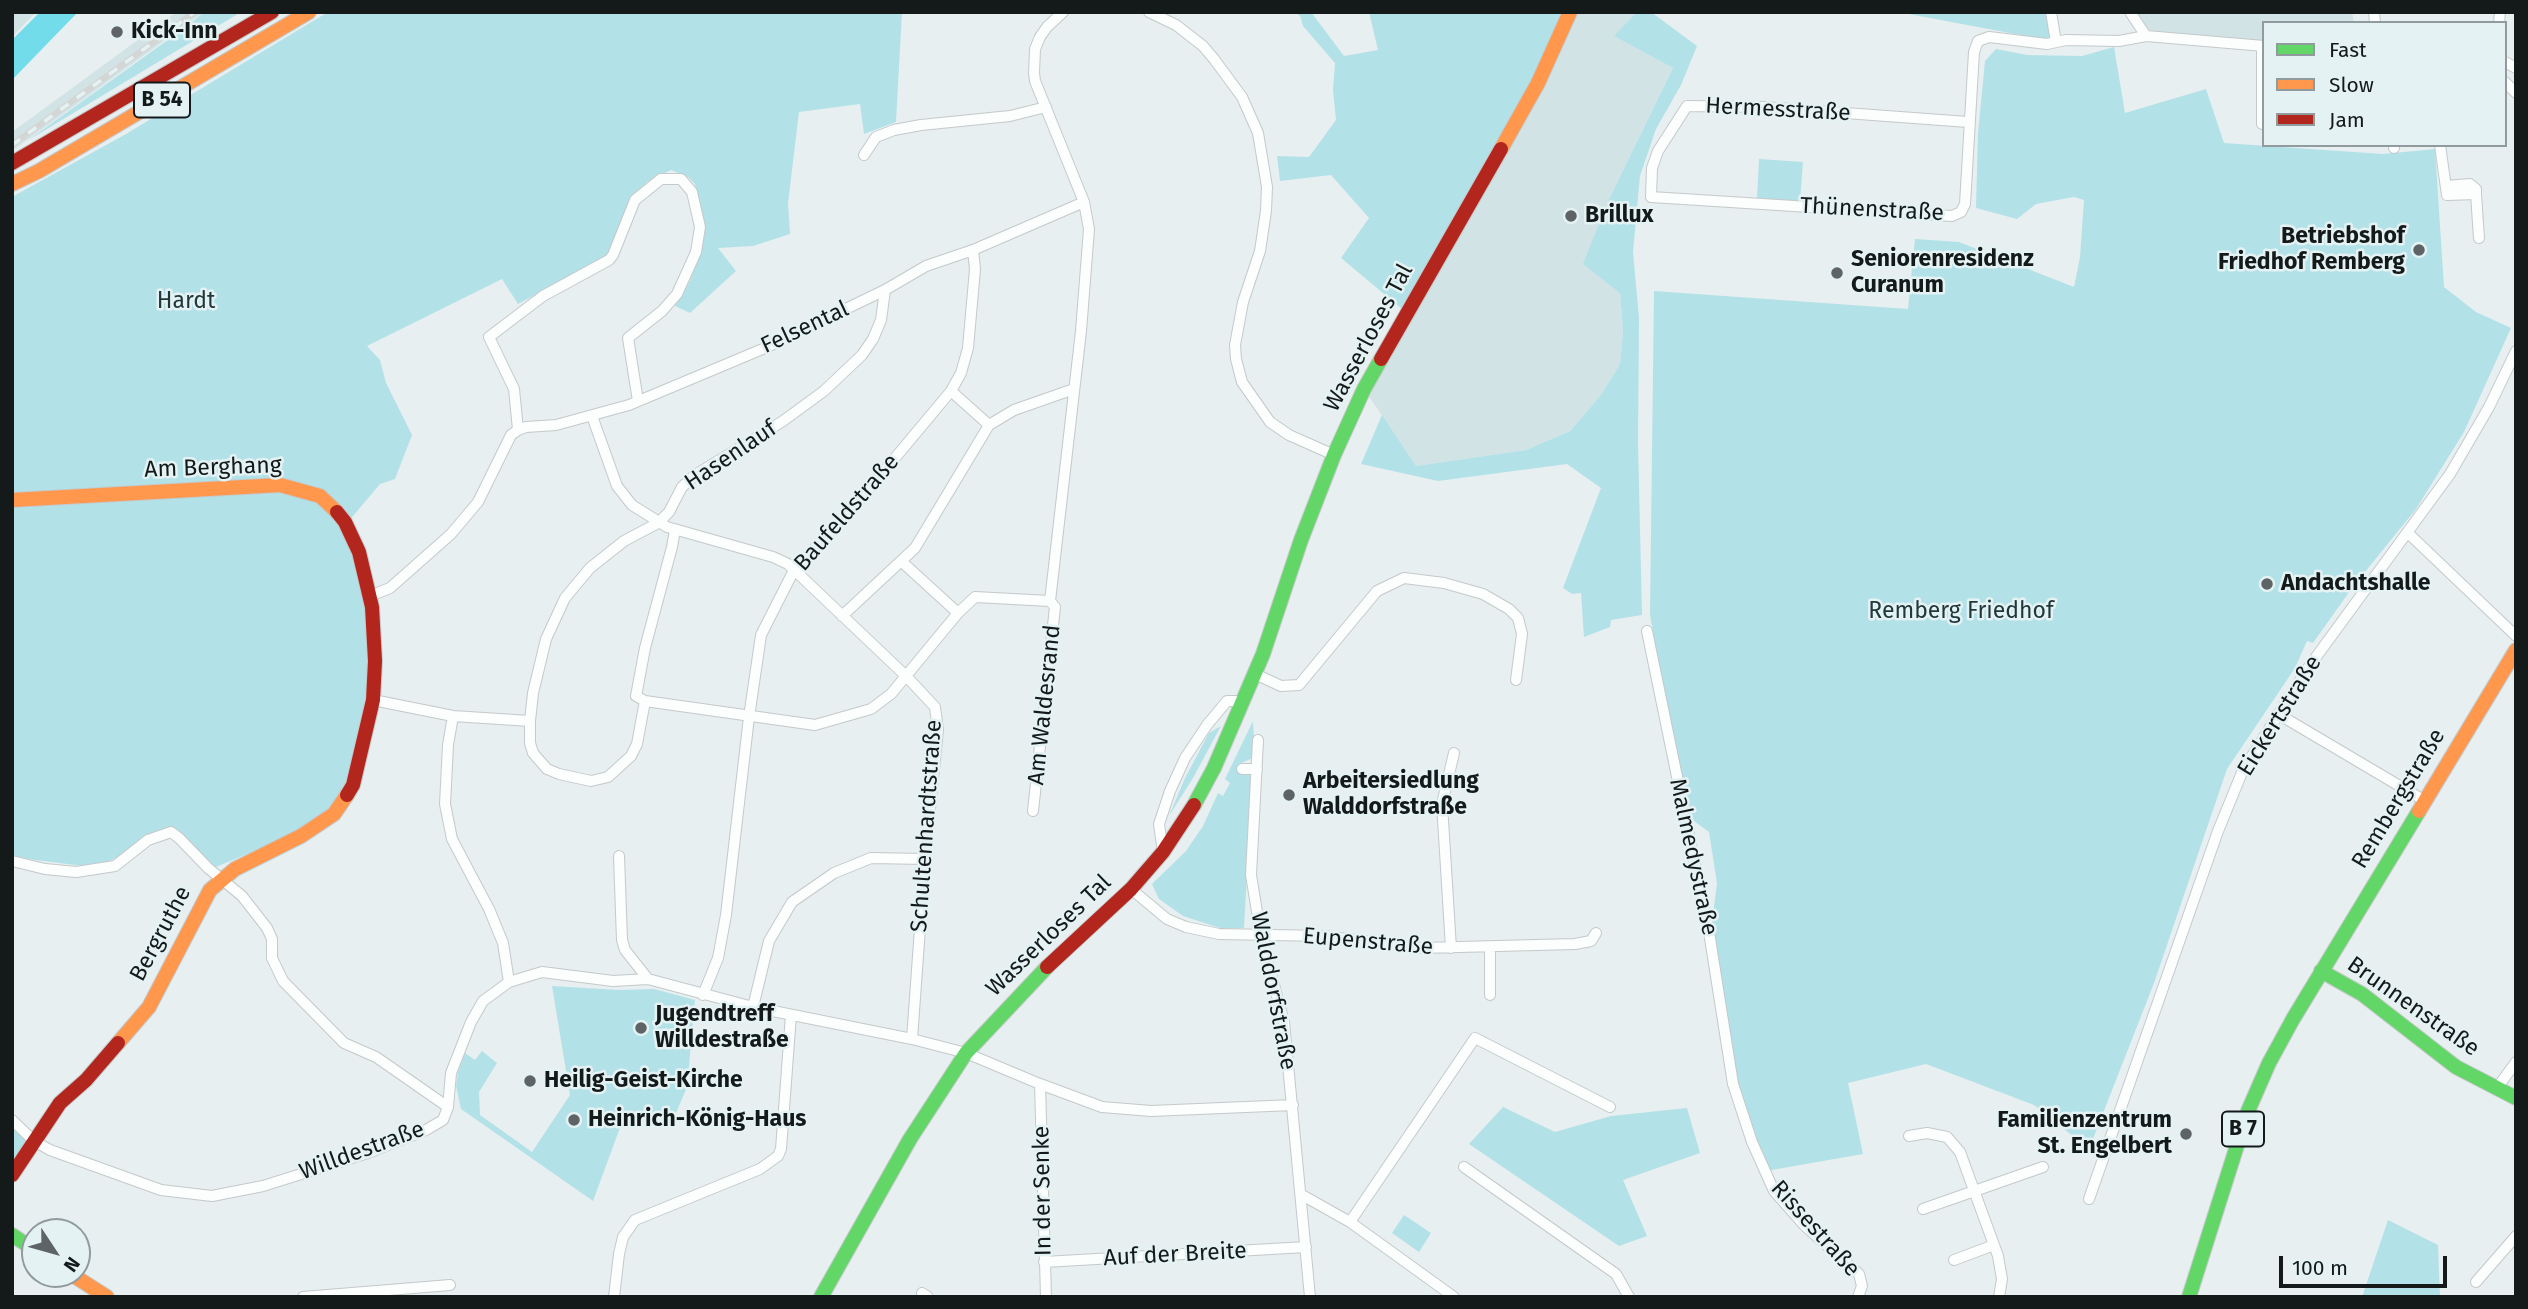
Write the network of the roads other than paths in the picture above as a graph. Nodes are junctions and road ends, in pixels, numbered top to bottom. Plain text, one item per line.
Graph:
1 (272, 12) edge
2 (309, 12) edge
3 (1063, 12) edge
4 (1149, 12) edge
5 (1570, 12) edge
6 (2052, 12) edge
7 (2130, 12) edge
8 (2146, 36) junction
9 (2056, 42) junction
10 (2262, 46) edge
11 (1046, 107) junction
12 (1968, 122) junction
13 (2440, 147) edge
14 (864, 155) dead end
15 (12, 163) edge
16 (12, 184) edge
17 (1651, 197) joint
18 (1084, 202) junction
19 (2479, 238) dead end
20 (973, 250) junction
21 (885, 290) junction
22 (2516, 351) edge
23 (2514, 364) edge
24 (1074, 389) junction
25 (951, 391) junction
26 (638, 401) junction
27 (592, 416) junction
28 (989, 425) junction
29 (518, 430) junction
30 (1334, 455) junction
31 (12, 500) edge
32 (659, 523) junction
33 (675, 530) junction
34 (2408, 533) junction
35 (901, 561) junction
36 (794, 570) junction
37 (370, 596) junction
38 (1050, 601) junction
39 (958, 613) junction
40 (842, 616) junction
41 (1647, 631) dead end
42 (2516, 636) edge
43 (2516, 650) edge
44 (1255, 674) junction
45 (906, 676) junction
46 (1516, 680) dead end
47 (373, 700) junction
48 (645, 701) junction
49 (1244, 701) junction
50 (2278, 714) junction
51 (453, 716) junction
52 (749, 717) junction
53 (530, 721) junction
54 (1258, 740) dead end
55 (1454, 753) dead end
56 (1242, 769) dead end
57 (1258, 769) junction
58 (2425, 801) junction
59 (1033, 811) dead end
60 (1163, 852) junction
61 (619, 856) dead end
62 (925, 859) junction
63 (12, 861) edge
64 (222, 879) junction
65 (1131, 889) junction
66 (1597, 933) dead end
67 (1261, 936) junction
68 (1490, 947) junction
69 (1451, 948) junction
70 (2321, 971) junction
71 (648, 979) junction
72 (509, 982) junction
73 (703, 995) junction
74 (1490, 995) dead end
75 (753, 1007) junction
76 (791, 1015) junction
77 (912, 1039) junction
78 (967, 1053) junction
79 (2516, 1062) edge
80 (1040, 1084) junction
81 (1733, 1084) joint
82 (2497, 1088) junction
83 (2516, 1098) edge
84 (1293, 1105) junction
85 (448, 1107) junction
86 (1610, 1107) dead end
87 (12, 1120) edge
88 (1909, 1136) dead end
89 (34, 1141) junction
90 (1465, 1167) dead end
91 (2043, 1167) dead end
92 (12, 1175) edge
93 (1975, 1191) junction
94 (1302, 1195) junction
95 (2089, 1199) dead end
96 (1923, 1209) dead end
97 (1350, 1222) junction
98 (2516, 1236) edge
99 (1994, 1245) junction
100 (1306, 1247) junction
101 (1954, 1260) dead end
102 (1044, 1262) junction
103 (2476, 1282) dead end
104 (450, 1284) dead end
105 (91, 1287) edge
106 (107, 1297) edge
107 (303, 1297) edge
108 (614, 1297) edge
109 (821, 1297) edge
110 (1046, 1297) edge
111 (1311, 1297) edge
112 (1454, 1297) edge
113 (1629, 1297) edge
114 (1858, 1297) edge
115 (1999, 1297) edge
116 (2189, 1297) edge

1 - 15 main road, B 54
2 - 16 main road, B 54
3 - 11 street, Am Waldesrand
4 - 30 street
5 - 30 main road, Wasserloses Tal
6 - 9 street
7 - 8 street
8 - 9 street, Thünenstraße
8 - 10 street, Thünenstraße
9 - 12 street, Thünenstraße
11 - 14 street
11 - 18 street, Am Waldesrand
12 - 17 street, Hermesstraße
12 - 17 street, Thünenstraße
13 - 19 street
18 - 20 street, Felsental
18 - 24 street, Am Waldesrand
20 - 21 street, Felsental
20 - 25 street, Baufeldstraße
21 - 26 street, Felsental
21 - 32 street, Hasenlauf
22 - 23 street, Eickertstraße
23 - 34 street, Eickertstraße
24 - 28 street
24 - 38 street, Am Waldesrand
25 - 28 street
25 - 36 street, Baufeldstraße
26 - 27 street, Felsental
26 - 29 street
27 - 29 street, Felsental
27 - 32 street, Schultenhardtstraße
28 - 35 street
29 - 37 street
30 - 44 main road, Wasserloses Tal
31 - 37 main road, Am Berghang
32 - 33 street, Schultenhardtstraße
32 - 53 street, Hasenlauf
33 - 36 street, Schultenhardtstraße
33 - 48 street, Hasenlauf
34 - 42 street
34 - 50 street, Eickertstraße
35 - 39 street
35 - 40 street
36 - 40 street, Schultenhardtstraße
36 - 52 street, Baufeldstraße
37 - 47 main road, Am Berghang
38 - 39 street, Am Waldesrand
38 - 59 street, Am Waldesrand
39 - 45 street, Am Waldesrand
40 - 45 street, Schultenhardtstraße
41 - 81 street, Malmedystraße
43 - 58 main road, Rembergstraße / B 7
44 - 46 street
44 - 49 main road, Wasserloses Tal
45 - 52 street, Am Waldesrand
45 - 62 street, Schultenhardtstraße
47 - 51 street
47 - 64 main road, Bergruthe
48 - 52 street, Am Waldesrand
48 - 53 street, Hasenlauf
49 - 60 main road, Wasserloses Tal
49 - 60 street
50 - 58 street
50 - 95 street, Eickertstraße
51 - 53 street
51 - 72 street
52 - 73 street, Baufeldstraße
54 - 57 street, Walddorfstraße
55 - 69 street, Eupenstraße
56 - 57 street
57 - 67 street, Walddorfstraße
58 - 70 main road, Rembergstraße / B 7
60 - 65 main road, Wasserloses Tal
61 - 71 street
62 - 75 street
62 - 77 street, Schultenhardtstraße
63 - 64 street
64 - 85 street
64 - 89 main road, Bergruthe
65 - 67 street, Eupenstraße
65 - 78 main road, Wasserloses Tal
66 - 68 street, Eupenstraße
67 - 69 street, Eupenstraße
67 - 84 street, Walddorfstraße
68 - 69 street, Eupenstraße
68 - 74 street
70 - 82 main road, Brunnenstraße
70 - 116 main road, B 7
71 - 72 street, Willdestraße
71 - 73 street, Willdestraße
72 - 85 street, Willdestraße
73 - 75 street, Willdestraße
75 - 76 street, Willdestraße
76 - 77 street, Willdestraße
76 - 108 street
77 - 78 street, Willdestraße
78 - 80 street, Willdestraße
78 - 109 main road, Wasserloses Tal
79 - 82 street
80 - 84 street, Willdestraße
80 - 102 street, In der Senke
81 - 114 street, Rissestraße
82 - 83 main road, Brunnenstraße
84 - 94 street, Walddorfstraße
85 - 89 street, Willdestraße
86 - 97 street
87 - 89 street, Willdestraße
88 - 93 street
89 - 92 main road, Bergruthe
90 - 113 street
91 - 93 street
93 - 96 street
93 - 99 street
94 - 97 street
94 - 100 street, Walddorfstraße
97 - 112 street
98 - 103 street
99 - 101 street
99 - 115 street
100 - 102 street, Auf der Breite
100 - 111 street, Walddorfstraße
102 - 110 street, In der Senke
104 - 107 street
105 - 106 main road

